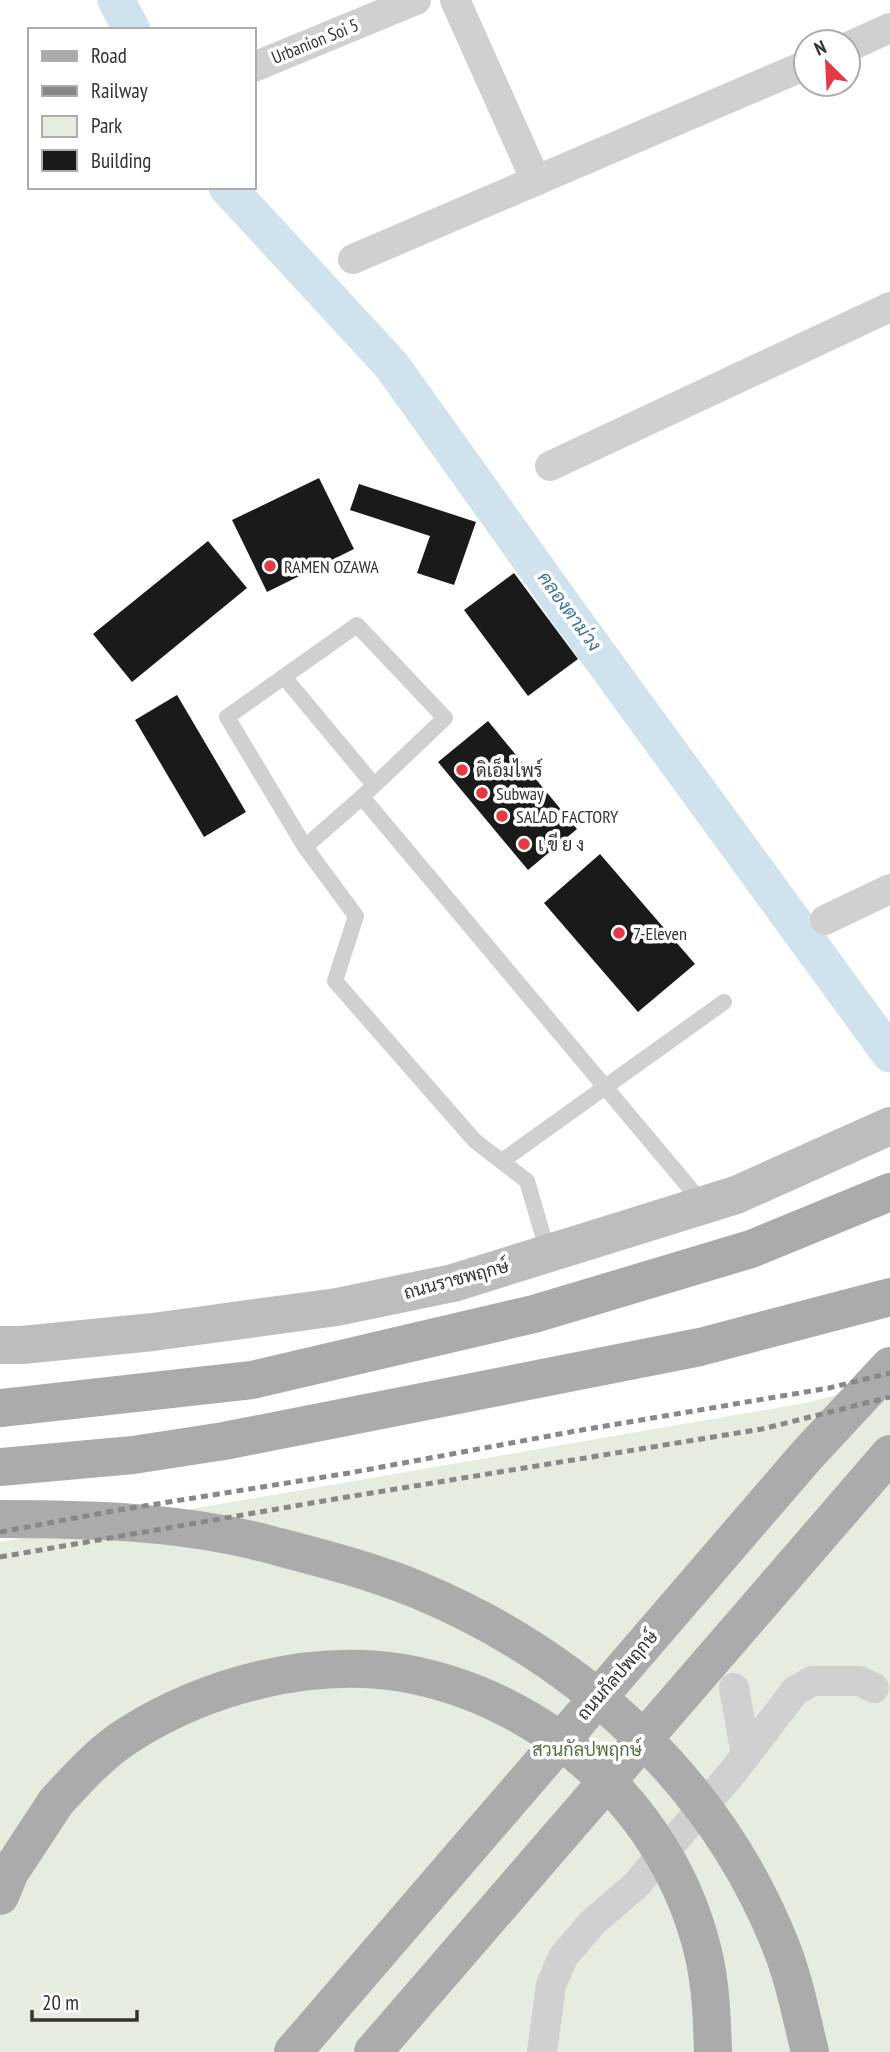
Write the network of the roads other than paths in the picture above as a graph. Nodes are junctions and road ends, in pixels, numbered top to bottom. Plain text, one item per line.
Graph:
1 (416, 0) edge
2 (455, 0) edge
3 (890, 29) edge
4 (862, 41) edge
5 (256, 65) edge
6 (792, 71) edge
7 (536, 181) junction
8 (353, 259) dead end
9 (890, 307) edge
10 (551, 466) dead end
11 (284, 677) junction
12 (374, 785) junction
13 (362, 797) junction
14 (305, 847) junction
15 (890, 889) edge
16 (825, 920) dead end
17 (724, 1002) dead end
18 (605, 1087) junction
19 (890, 1126) edge
20 (502, 1161) junction
21 (890, 1192) edge
22 (704, 1205) junction
23 (548, 1253) junction
24 (890, 1297) edge
25 (0, 1345) edge
26 (890, 1366) edge
27 (0, 1408) edge
28 (890, 1454) edge
29 (0, 1467) edge
30 (0, 1520) edge
31 (734, 1688) dead end
32 (873, 1688) dead end
33 (746, 1755) junction
34 (0, 1896) edge
35 (293, 2052) edge
36 (373, 2052) edge
37 (542, 2052) edge
38 (712, 2052) edge
39 (810, 2052) edge

1 - 5 street, Urbanion Soi 5
2 - 7 street
3 - 4 street
6 - 7 street
7 - 8 street
9 - 10 street
11 - 12 lane
11 - 12 lane
11 - 14 lane
12 - 13 lane
13 - 14 lane
13 - 18 lane
14 - 20 lane
15 - 16 street
17 - 18 lane
18 - 20 lane
18 - 22 lane
19 - 22 main road, ถนนราชพฤกษ์
20 - 23 lane
21 - 27 main road
22 - 23 main road, ถนนราชพฤกษ์
23 - 25 main road, ถนนราชพฤกษ์
24 - 29 main road
26 - 35 main road, ถนนกัลปพฤกษ์
28 - 36 main road
30 - 39 main road, bridge
31 - 33 street
32 - 33 street
33 - 37 street
34 - 38 main road, bridge

